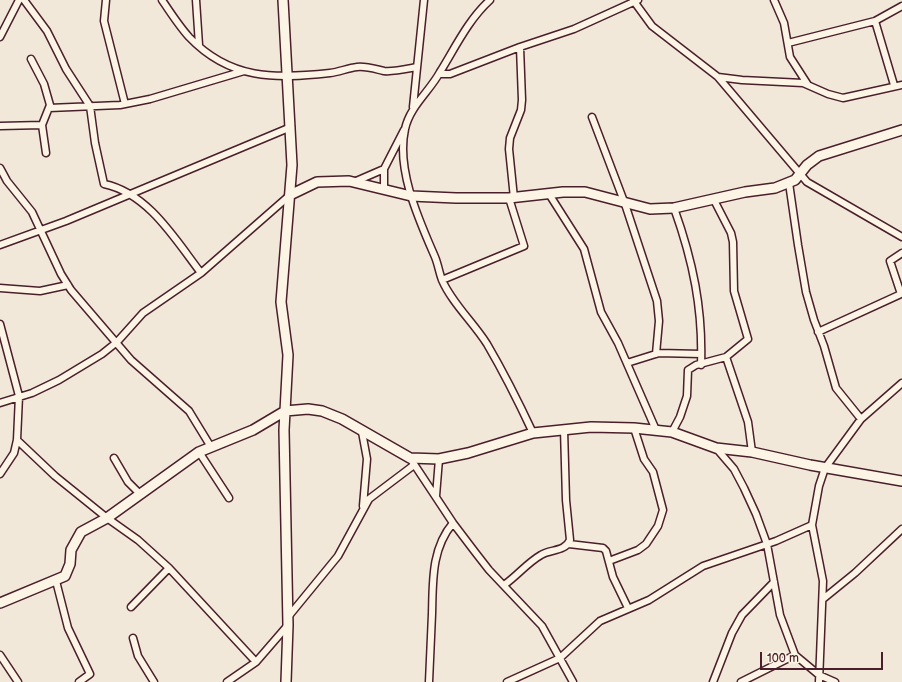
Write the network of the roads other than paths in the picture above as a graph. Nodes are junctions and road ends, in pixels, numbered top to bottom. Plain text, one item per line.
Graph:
1 (19, 0) edge
2 (24, 0) edge
3 (106, 0) edge
4 (162, 0) edge
5 (196, 0) edge
6 (283, 0) edge
7 (424, 0) edge
8 (490, 0) edge
9 (774, 0) edge
10 (635, 1) edge
11 (902, 6) edge
12 (875, 21) junction
13 (0, 37) edge
14 (788, 43) junction
15 (199, 45) junction
16 (520, 47) junction
17 (31, 59) dead end
18 (417, 67) junction
19 (244, 71) junction
20 (440, 74) junction
21 (718, 76) junction
22 (287, 77) junction
23 (808, 85) junction
24 (894, 85) junction
25 (902, 85) edge
26 (125, 104) junction
27 (90, 106) junction
28 (49, 108) junction
29 (413, 111) junction
30 (592, 118) dead end
31 (42, 125) junction
32 (0, 126) edge
33 (291, 127) junction
34 (406, 128) junction
35 (902, 130) edge
36 (46, 153) dead end
37 (0, 168) edge
38 (384, 169) junction
39 (799, 175) junction
40 (354, 182) junction
41 (790, 182) junction
42 (384, 189) junction
43 (131, 193) junction
44 (548, 194) junction
45 (290, 195) junction
46 (411, 196) junction
47 (511, 198) junction
48 (714, 200) junction
49 (625, 204) junction
50 (674, 208) junction
51 (42, 230) junction
52 (902, 237) edge
53 (0, 245) edge
54 (902, 252) edge
55 (201, 273) junction
56 (442, 280) junction
57 (68, 285) junction
58 (0, 288) edge
59 (0, 324) edge
60 (818, 332) junction
61 (117, 342) junction
62 (656, 354) junction
63 (701, 354) junction
64 (726, 357) junction
65 (627, 363) junction
66 (701, 365) junction
67 (902, 383) edge
68 (19, 396) junction
69 (0, 403) edge
70 (285, 411) junction
71 (861, 419) junction
72 (634, 428) junction
73 (564, 429) junction
74 (656, 430) junction
75 (362, 432) junction
76 (672, 432) junction
77 (533, 433) junction
78 (17, 440) junction
79 (211, 447) junction
80 (716, 448) junction
81 (199, 452) junction
82 (752, 452) junction
83 (114, 458) dead end
84 (439, 459) junction
85 (412, 462) junction
86 (826, 468) junction
87 (0, 474) edge
88 (902, 481) edge
89 (140, 494) junction
90 (436, 496) junction
91 (229, 498) dead end
92 (363, 508) junction
93 (107, 518) junction
94 (453, 523) junction
95 (812, 525) junction
96 (902, 529) edge
97 (569, 544) junction
98 (767, 544) junction
99 (609, 561) junction
100 (169, 568) junction
101 (56, 581) junction
102 (774, 582) junction
103 (504, 585) junction
104 (823, 599) junction
105 (0, 603) edge
106 (131, 607) dead end
107 (628, 608) junction
108 (288, 621) junction
109 (133, 638) dead end
110 (0, 655) edge
111 (795, 655) junction
112 (560, 658) junction
113 (256, 662) junction
114 (819, 675) junction
115 (18, 682) edge
116 (79, 682) edge
117 (154, 682) edge
118 (227, 682) edge
119 (286, 682) edge
120 (429, 682) edge
121 (507, 682) edge
122 (573, 682) edge
123 (713, 682) edge
124 (741, 682) edge
125 (819, 682) edge
126 (835, 682) edge

1 - 13 street
2 - 27 street
3 - 26 street
4 - 15 street
5 - 15 street
6 - 22 street
7 - 18 street
8 - 20 street
9 - 14 street
10 - 16 street
10 - 21 street
11 - 12 street
12 - 14 street
12 - 24 street
14 - 23 street
15 - 19 street
16 - 20 street
16 - 47 street
17 - 28 street
18 - 22 street
18 - 29 street
19 - 22 street
19 - 26 street
20 - 29 street
21 - 23 street
21 - 39 street
22 - 33 street
23 - 24 street
24 - 25 street
26 - 27 street
27 - 28 street
27 - 43 street
28 - 31 street
29 - 34 street
30 - 49 street
31 - 32 street
31 - 36 street
33 - 43 street
33 - 45 street
34 - 38 street
34 - 46 street
35 - 39 street
37 - 51 street
38 - 40 street
38 - 42 street
39 - 41 street
39 - 52 street
40 - 42 street
40 - 45 street
41 - 48 street
41 - 60 street
42 - 46 street
43 - 51 street
43 - 55 street
44 - 47 street
44 - 49 street
44 - 65 street
45 - 55 street
45 - 70 street
46 - 47 street
46 - 56 street
47 - 56 street
48 - 50 street
48 - 64 street
49 - 50 street
49 - 62 street
50 - 63 street
51 - 53 street
51 - 57 street
54 - 60 street
55 - 61 street
56 - 77 street
57 - 58 street
57 - 61 street
59 - 68 street
60 - 71 street
61 - 68 street
61 - 79 street
62 - 63 street
62 - 65 street
63 - 66 street
64 - 66 street
64 - 82 street
65 - 74 street
66 - 76 street
67 - 71 street
68 - 69 street
68 - 78 street
70 - 75 street
70 - 79 street
70 - 108 street
71 - 86 street
72 - 73 street
72 - 74 street
72 - 99 street
73 - 77 street
73 - 97 street
74 - 76 street
75 - 85 street
75 - 92 street
76 - 80 street
77 - 84 street
78 - 87 street
78 - 93 street
79 - 81 street
80 - 82 street
80 - 98 street
81 - 89 street
81 - 91 street
82 - 86 street
83 - 89 street
84 - 85 street
84 - 90 street
85 - 90 street
85 - 92 street
86 - 88 street
86 - 95 street
89 - 93 street
90 - 94 street
92 - 108 street
93 - 100 street
93 - 101 street
94 - 103 street
94 - 120 street
95 - 98 street
95 - 104 street
96 - 104 street
97 - 99 street
97 - 103 street
98 - 102 street
98 - 107 street
99 - 107 street
100 - 106 street
100 - 113 street
101 - 105 street
101 - 116 street
102 - 111 street
102 - 123 street
103 - 112 street
104 - 114 street
107 - 112 street
108 - 113 street
108 - 119 street
109 - 117 street
110 - 115 street
111 - 114 street
111 - 124 street
112 - 121 street
112 - 122 street
113 - 118 street
114 - 125 street
114 - 126 street

